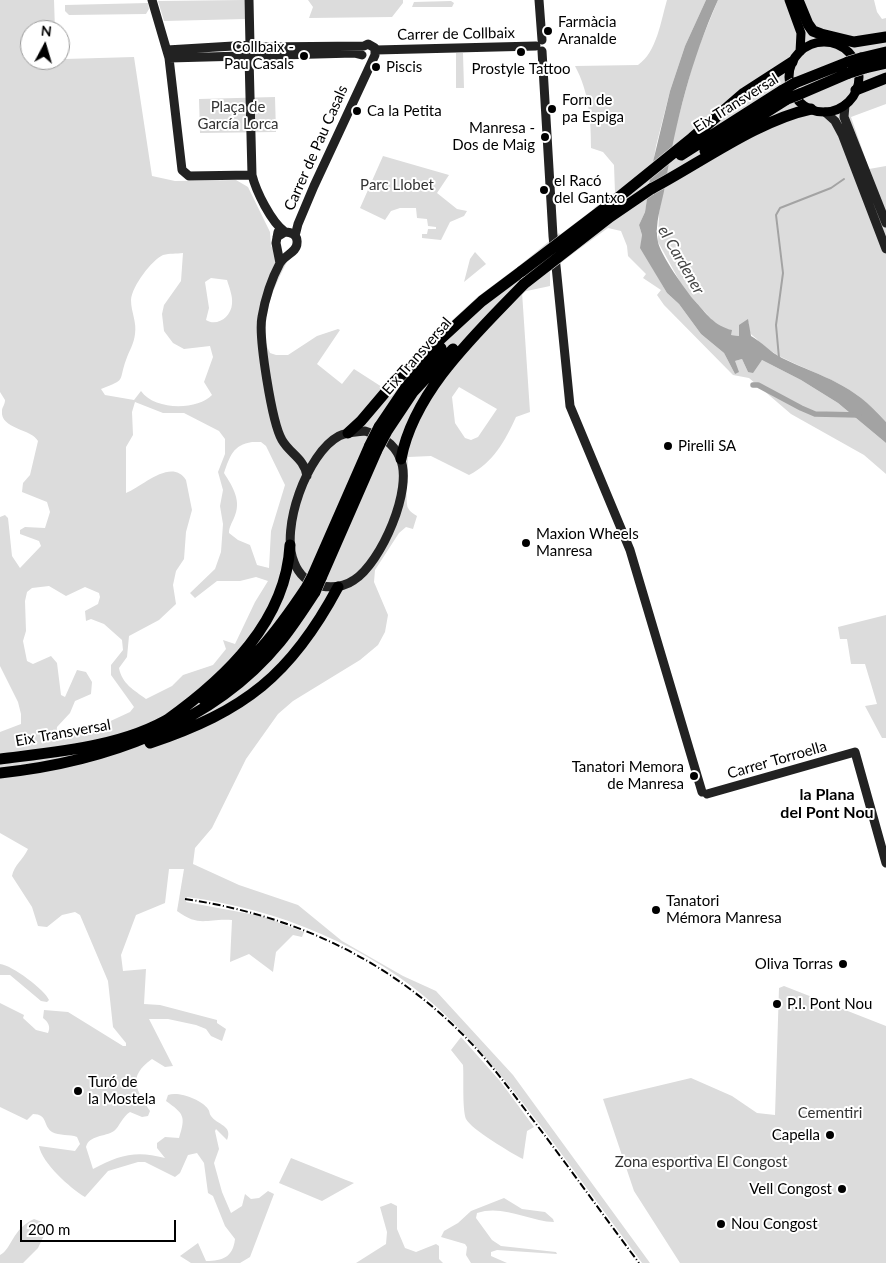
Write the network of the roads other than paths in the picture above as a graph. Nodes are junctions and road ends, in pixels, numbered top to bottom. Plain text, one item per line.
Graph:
1 (152, 0) edge
2 (249, 0) edge
3 (539, 0) edge
4 (789, 0) edge
5 (794, 0) edge
6 (798, 0) edge
7 (886, 36) edge
8 (886, 40) edge
9 (820, 42) junction
10 (540, 46) junction
11 (250, 51) junction
12 (800, 52) junction
13 (886, 52) edge
14 (368, 53) junction
15 (168, 54) junction
16 (792, 62) junction
17 (848, 62) junction
18 (863, 63) junction
19 (886, 63) edge
20 (886, 78) edge
21 (856, 90) junction
22 (785, 94) junction
23 (845, 104) junction
24 (811, 110) junction
25 (825, 112) junction
26 (695, 141) junction
27 (690, 165) junction
28 (252, 174) junction
29 (859, 180) junction
30 (884, 209) edge
31 (886, 223) edge
32 (285, 233) junction
33 (886, 236) edge
34 (886, 249) edge
35 (279, 251) junction
36 (290, 252) junction
37 (280, 263) junction
38 (522, 271) junction
39 (524, 284) junction
40 (383, 429) junction
41 (348, 433) junction
42 (299, 457) junction
43 (318, 457) junction
44 (401, 459) junction
45 (307, 476) junction
46 (290, 545) junction
47 (338, 587) junction
48 (311, 590) junction
49 (168, 720) junction
50 (93, 757) junction
51 (0, 759) edge
52 (0, 773) edge
53 (886, 863) edge

1 - 15 street
2 - 11 street
3 - 10 street
4 - 12 main road
5 - 9 main road
6 - 7 highway
8 - 17 highway
9 - 12 main road
9 - 17 main road
10 - 14 street, Carrer de Collbaix
10 - 53 street, Carrer Torroella
11 - 14 street, Carrer de Collbaix
11 - 15 street, Carrer de Collbaix
11 - 28 street
12 - 16 main road
13 - 18 highway, Eix Transversal
14 - 32 street, Carrer de Pau Casals
15 - 28 street
16 - 24 main road
16 - 26 highway
17 - 18 highway, Eix Transversal, bridge
17 - 21 main road
17 - 22 highway, Eix Transversal, bridge
18 - 19 highway, Eix Transversal
20 - 21 highway
21 - 23 main road
22 - 26 highway, Eix Transversal
22 - 27 highway, Eix Transversal
23 - 25 main road
23 - 30 street
24 - 25 main road
24 - 27 highway
25 - 29 street
26 - 38 highway, Eix Transversal, bridge
27 - 39 highway, Eix Transversal, bridge
28 - 32 street
29 - 30 street
29 - 34 street
30 - 31 street
30 - 33 street
32 - 35 street
32 - 36 street
35 - 36 street
35 - 37 street
36 - 37 street
37 - 42 street
38 - 40 highway, Eix Transversal
38 - 41 highway
39 - 40 highway, Eix Transversal
39 - 44 highway
40 - 48 highway, Eix Transversal, bridge
41 - 43 street
41 - 44 street
42 - 43 street
42 - 45 street
43 - 45 street
44 - 47 street
45 - 46 street
46 - 47 street
46 - 49 highway
47 - 50 highway
48 - 49 highway, Eix Transversal
48 - 50 highway, Eix Transversal
49 - 51 highway, Eix Transversal
50 - 52 highway, Eix Transversal

